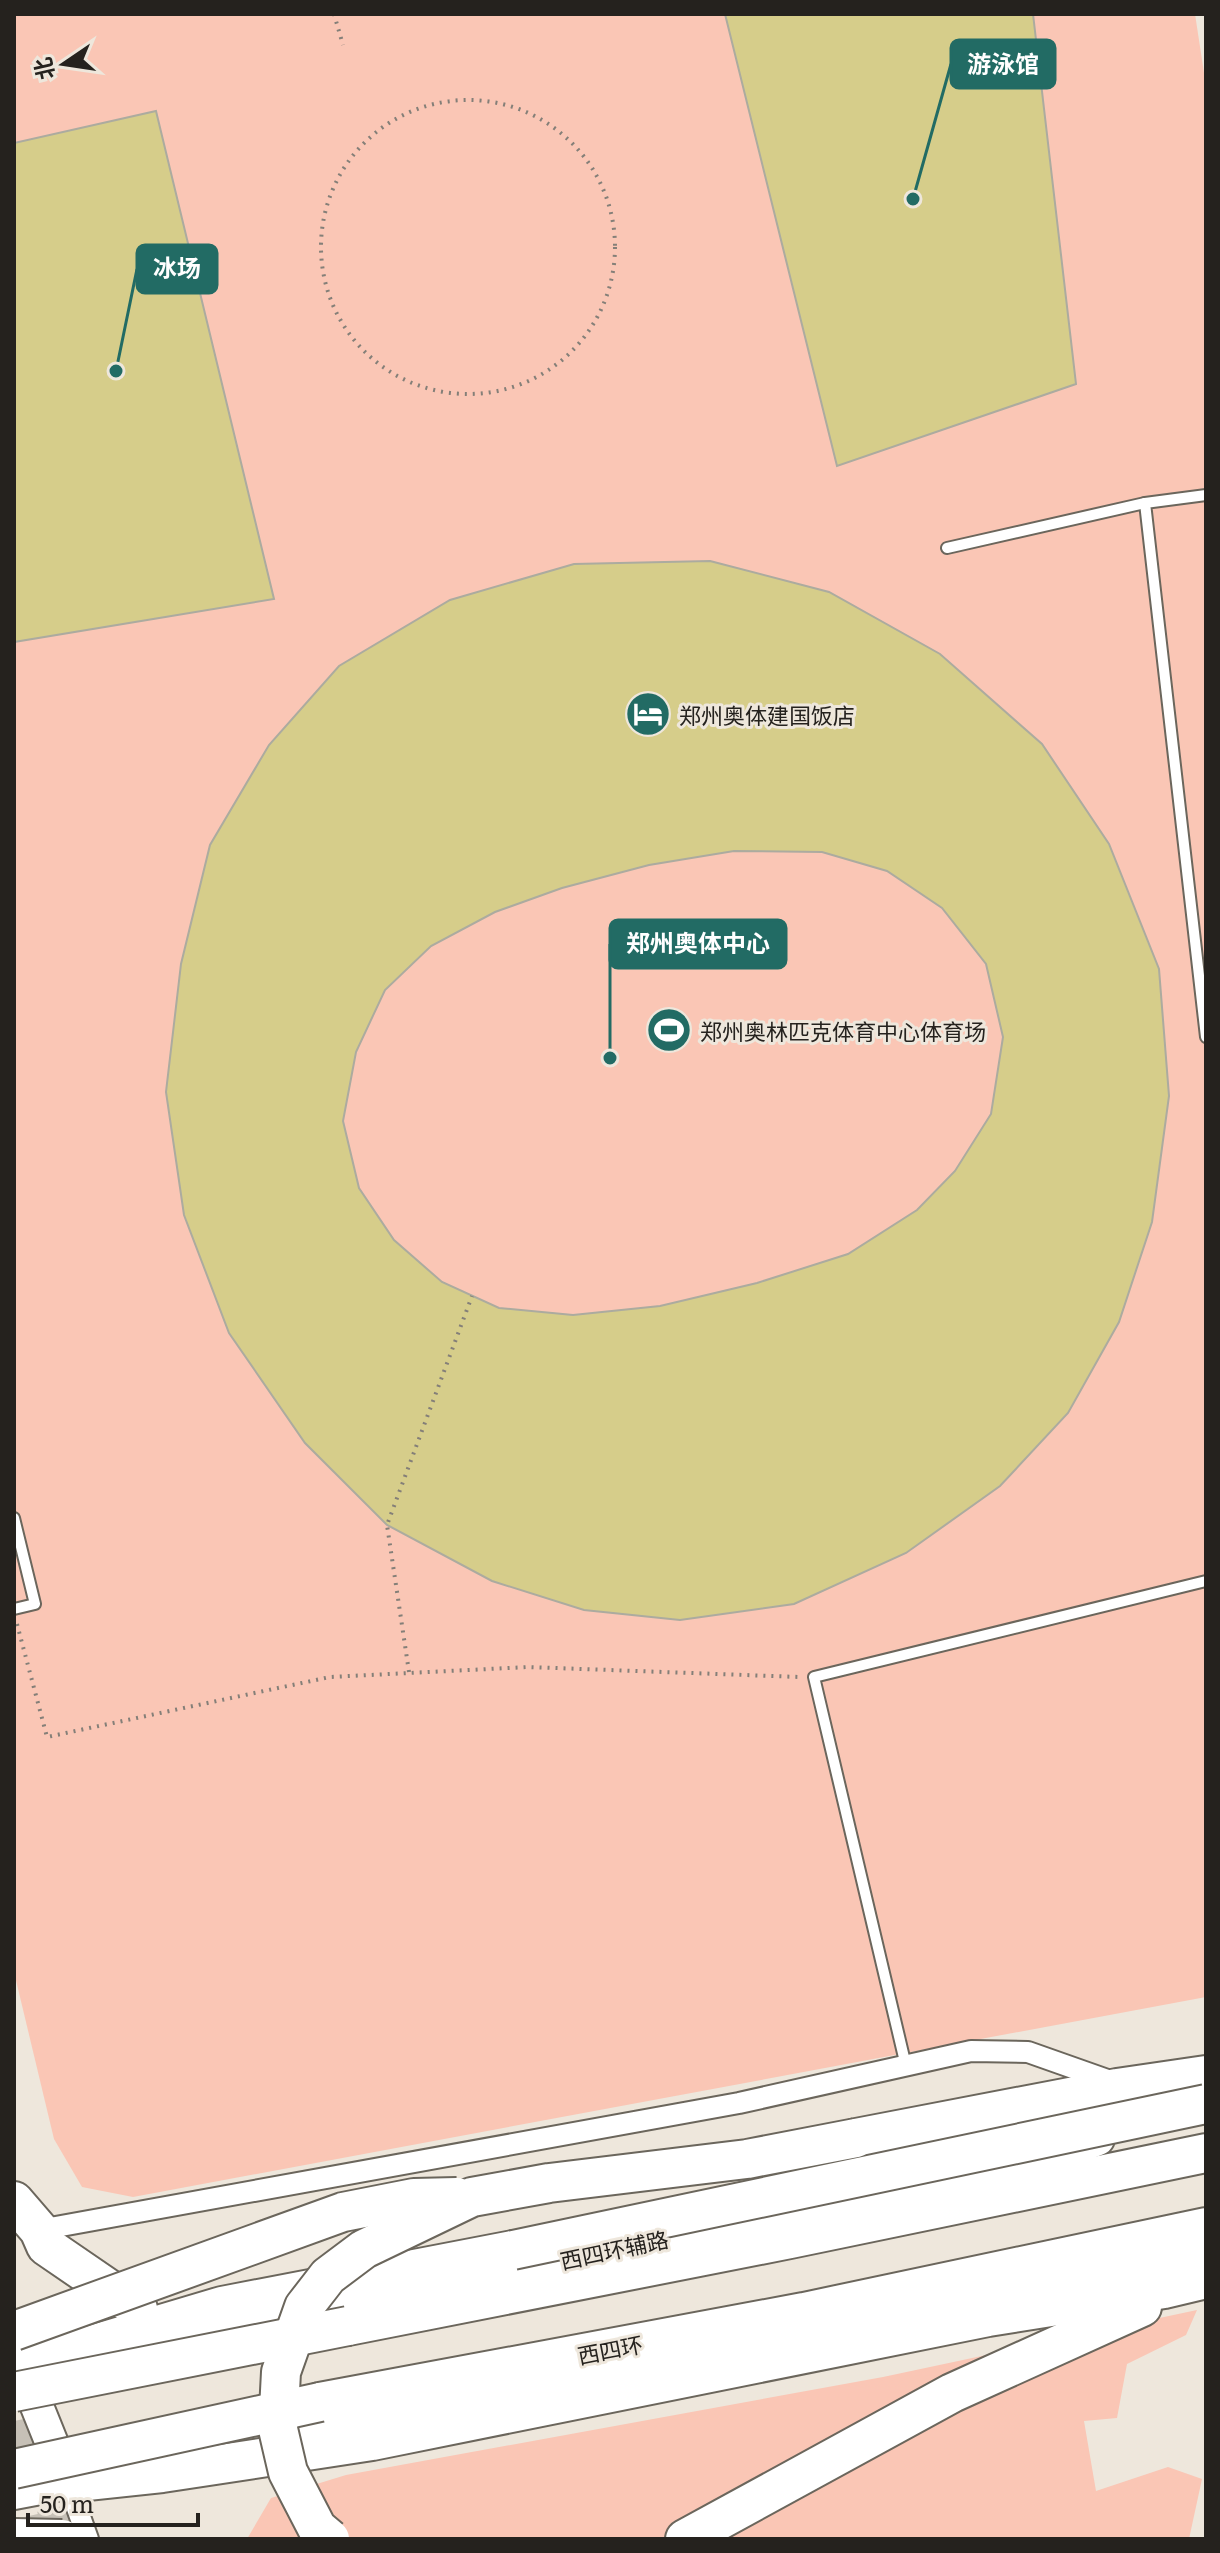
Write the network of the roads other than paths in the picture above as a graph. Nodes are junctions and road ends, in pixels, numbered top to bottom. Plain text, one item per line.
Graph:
1 (1206, 495) edge
2 (1145, 503) junction
3 (947, 548) dead end
4 (1204, 999) edge
5 (1206, 1037) edge
6 (14, 1518) edge
7 (1206, 1581) edge
8 (14, 1611) edge
9 (906, 2066) junction
10 (1206, 2075) edge
11 (1125, 2086) junction
12 (1206, 2102) edge
13 (1206, 2153) edge
14 (472, 2197) junction
15 (14, 2201) edge
16 (1206, 2227) edge
17 (39, 2230) junction
18 (1206, 2249) edge
19 (1157, 2259) junction
20 (1206, 2268) edge
21 (1206, 2280) edge
22 (160, 2325) junction
23 (14, 2331) edge
24 (17, 2378) edge
25 (14, 2469) edge
26 (68, 2483) junction
27 (14, 2493) edge
28 (14, 2538) edge
29 (62, 2539) edge
30 (88, 2539) edge
31 (330, 2539) edge
32 (685, 2539) edge

1 - 2 lane
2 - 3 lane
2 - 4 lane
4 - 5 lane
6 - 8 lane
7 - 9 lane
9 - 11 street
9 - 17 street
10 - 11 highway
11 - 14 highway, bridge
12 - 22 highway, bridge
12 - 24 main road, 西四环辅路
13 - 24 highway, bridge
14 - 23 highway, bridge
14 - 31 highway, bridge
15 - 17 highway
16 - 25 highway, 西四环, bridge
17 - 22 highway
18 - 19 main road
19 - 20 street
19 - 26 main road
21 - 26 highway
21 - 32 highway
22 - 24 highway
24 - 26 main road
26 - 27 main road
26 - 30 street
28 - 29 highway, bridge

